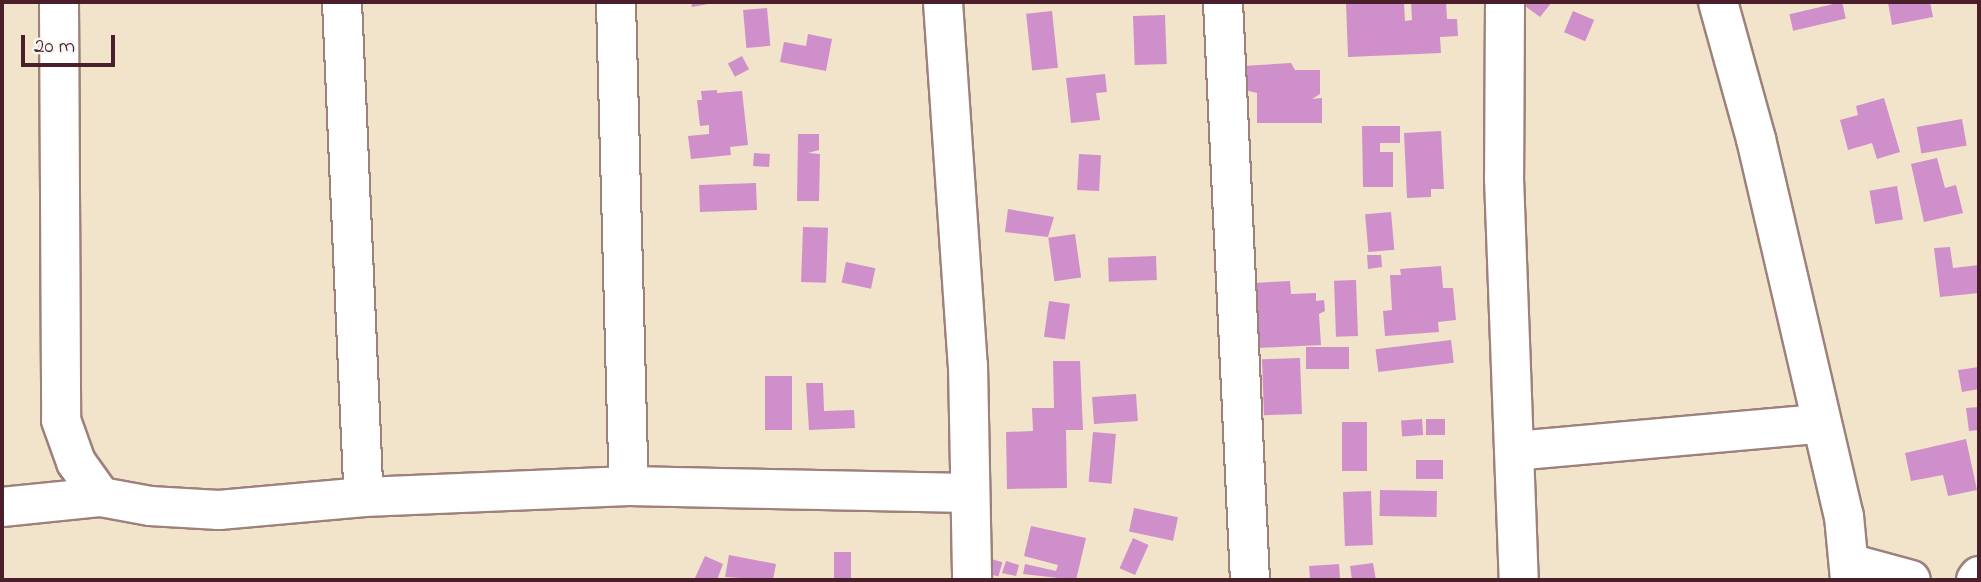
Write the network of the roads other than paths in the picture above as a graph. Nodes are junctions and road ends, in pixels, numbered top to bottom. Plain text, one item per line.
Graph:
1 (60, 2) edge
2 (342, 2) edge
3 (616, 2) edge
4 (943, 2) edge
5 (1223, 2) edge
6 (1505, 2) edge
7 (1718, 2) edge
8 (1819, 424) junction
9 (1515, 452) junction
10 (629, 486) junction
11 (969, 493) junction
12 (101, 497) junction
13 (364, 497) junction
14 (2, 507) edge
15 (1850, 572) edge
16 (972, 580) edge
17 (1250, 580) edge
18 (1519, 580) edge
19 (1910, 580) edge

1 - 12 street
2 - 13 street
3 - 10 street
4 - 11 street
5 - 17 street
6 - 9 street
7 - 8 street
8 - 9 street
8 - 15 street
9 - 18 street
10 - 11 street
10 - 13 street
11 - 16 street
12 - 13 street
12 - 14 street
15 - 19 street

